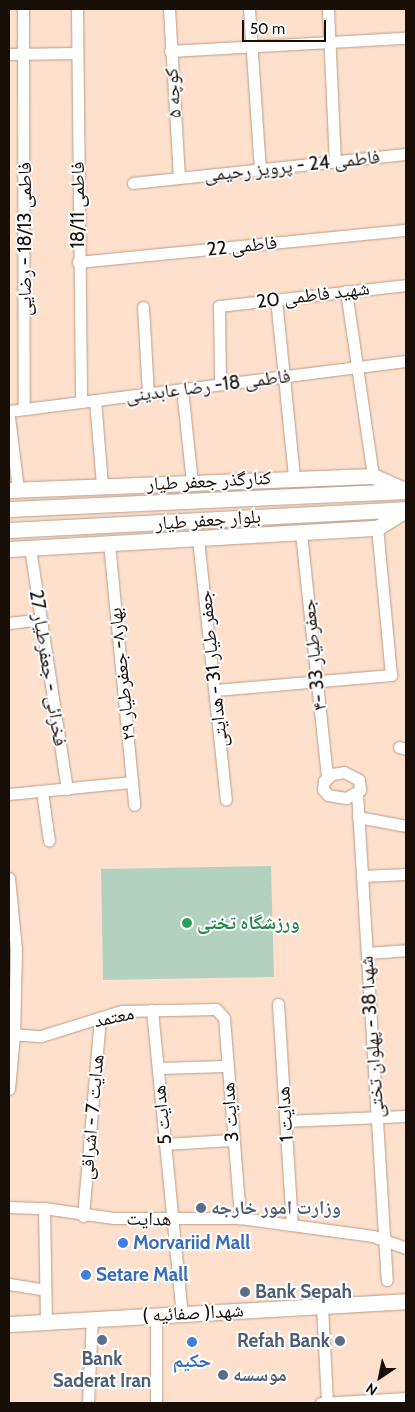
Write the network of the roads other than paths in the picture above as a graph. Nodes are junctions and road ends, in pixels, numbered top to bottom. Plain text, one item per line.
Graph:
1 (23, 9) edge
2 (77, 9) edge
3 (169, 9) edge
4 (250, 9) edge
5 (328, 9) edge
6 (406, 38) edge
7 (329, 41) junction
8 (251, 46) junction
9 (170, 51) junction
10 (77, 53) junction
11 (9, 54) edge
12 (24, 55) junction
13 (406, 154) edge
14 (335, 162) junction
15 (260, 170) junction
16 (179, 178) junction
17 (133, 183) dead end
18 (406, 230) edge
19 (78, 262) junction
20 (406, 285) edge
21 (346, 291) junction
22 (276, 299) junction
23 (143, 307) dead end
24 (406, 361) edge
25 (359, 367) junction
26 (284, 376) junction
27 (220, 384) junction
28 (182, 389) junction
29 (148, 394) junction
30 (95, 400) junction
31 (82, 402) junction
32 (24, 409) junction
33 (9, 411) edge
34 (9, 417) edge
35 (373, 476) junction
36 (294, 477) junction
37 (192, 482) junction
38 (102, 486) junction
39 (13, 489) edge
40 (406, 491) edge
41 (9, 509) edge
42 (406, 510) edge
43 (377, 528) junction
44 (9, 530) edge
45 (301, 533) junction
46 (198, 539) junction
47 (109, 543) junction
48 (30, 548) junction
49 (9, 549) edge
50 (40, 619) junction
51 (9, 623) edge
52 (317, 684) junction
53 (215, 690) junction
54 (327, 778) junction
55 (132, 782) junction
56 (66, 789) junction
57 (42, 791) junction
58 (9, 794) edge
59 (357, 794) junction
60 (226, 800) dead end
61 (134, 805) dead end
62 (358, 817) junction
63 (406, 826) edge
64 (49, 841) dead end
65 (406, 874) edge
66 (362, 876) junction
67 (9, 878) edge
68 (406, 950) edge
69 (367, 953) junction
70 (278, 1004) dead end
71 (216, 1009) joint
72 (152, 1010) junction
73 (100, 1018) junction
74 (12, 1035) edge
75 (227, 1066) junction
76 (158, 1068) junction
77 (9, 1089) edge
78 (406, 1116) edge
79 (377, 1118) junction
80 (285, 1120) junction
81 (231, 1140) junction
82 (165, 1144) junction
83 (9, 1207) edge
84 (44, 1208) junction
85 (83, 1216) junction
86 (240, 1218) junction
87 (173, 1219) junction
88 (292, 1225) junction
89 (384, 1241) junction
90 (406, 1248) edge
91 (387, 1280) dead end
92 (9, 1284) edge
93 (45, 1290) junction
94 (406, 1301) edge
95 (322, 1306) junction
96 (182, 1314) junction
97 (156, 1315) junction
98 (92, 1319) junction
99 (46, 1322) junction
100 (9, 1324) edge
101 (406, 1398) edge
102 (88, 1403) edge
103 (156, 1403) edge
104 (320, 1403) edge
105 (327, 1403) edge

1 - 12 street, فاطمی 18/13 - رضایی
2 - 10 street, فاطمی 18/11
3 - 9 street, کوچه ۵
4 - 8 street
5 - 7 street
6 - 7 street
7 - 8 street
7 - 14 street
8 - 9 street
8 - 15 street
9 - 16 street, کوچه ۵
10 - 12 street
10 - 19 street, فاطمی 18/11
11 - 12 street
12 - 32 street, فاطمی 18/13 - رضایی
13 - 14 street, فاطمی 24 - پرویز رحیمی
14 - 15 street, فاطمی 24 - پرویز رحیمی
15 - 16 street, فاطمی 24 - پرویز رحیمی
16 - 17 street, فاطمی 24 - پرویز رحیمی
18 - 19 street, فاطمی 22
19 - 31 street, فاطمی 18/11
20 - 21 street, شهید فاطمی 20
21 - 22 street, شهید فاطمی 20
21 - 25 street
22 - 26 street
22 - 27 street, شهید فاطمی 20
23 - 29 street
24 - 25 street, فاطمی 18- رضا عابدینی
25 - 26 street, فاطمی 18- رضا عابدینی
25 - 35 street
26 - 27 street, فاطمی 18- رضا عابدینی
26 - 36 street
27 - 28 street, فاطمی 18- رضا عابدینی
28 - 29 street, فاطمی 18- رضا عابدینی
28 - 37 street
29 - 30 street, فاطمی 18- رضا عابدینی
30 - 31 street, فاطمی 18- رضا عابدینی
30 - 38 street
31 - 32 street, فاطمی 18- رضا عابدینی
32 - 33 street, فاطمی 18- رضا عابدینی
34 - 39 street
35 - 36 main road, کنارگذر جعفر طیار
35 - 40 main road, کنارگذر جعفر طیار
36 - 37 main road, کنارگذر جعفر طیار
37 - 38 main road, کنارگذر جعفر طیار
38 - 39 main road, کنارگذر جعفر طیار
40 - 41 main road, بلوار جعفر طیار
42 - 43 main road
42 - 44 main road, بلوار جعفر طیار
43 - 45 main road
43 - 52 street
45 - 46 main road
45 - 52 street, ۴- جعفرطیار 33
46 - 47 main road
46 - 53 street, جعفر طیار 31 - هدایتی
47 - 48 main road
47 - 55 street, بهار۸- جعفرطیار ۲۹
48 - 49 main road
48 - 50 street, فخرائی - جعفرطیار 27
50 - 51 street
50 - 56 street, فخرائی - جعفرطیار 27
52 - 53 street
52 - 54 street, ۴- جعفرطیار 33
53 - 60 street, جعفر طیار 31 - هدایتی
54 - 59 street
54 - 59 street
55 - 56 street
55 - 61 street, بهار۸- جعفرطیار ۲۹
56 - 57 street
57 - 58 street
57 - 64 street
59 - 62 street, شهدا 38 - پهلوان تختی
62 - 63 street
62 - 66 street, شهدا 38 - پهلوان تختی
65 - 66 street
66 - 69 street, شهدا 38 - پهلوان تختی
67 - 74 street
68 - 69 street
69 - 79 street, شهدا 38 - پهلوان تختی
70 - 80 street, هدایت 1
71 - 72 street, معتمد
71 - 75 street, هدایت 3
72 - 73 street, معتمد
72 - 76 street, هدایت 5
73 - 74 street, معتمد
73 - 85 street, هدایت 7 - اشراقی
74 - 77 street
75 - 76 street
75 - 81 street, هدایت 3
76 - 82 street, هدایت 5
78 - 79 street
79 - 80 street
79 - 89 street, شهدا 38 - پهلوان تختی
80 - 88 street, هدایت 1
81 - 82 street
81 - 86 street, هدایت 3
82 - 87 street, هدایت 5
83 - 84 street, هدایت
84 - 85 street, هدایت
84 - 93 street
85 - 87 street, هدایت
86 - 87 street, هدایت
86 - 88 street, هدایت
87 - 96 street, هدایت 5
88 - 89 street, هدایت
89 - 90 street, هدایت
89 - 91 street, شهدا 38 - پهلوان تختی
92 - 93 street
93 - 99 street
94 - 95 main road, شهدا( صفائیه )
95 - 96 main road, شهدا( صفائیه )
95 - 105 street
96 - 97 main road, شهدا( صفائیه )
97 - 98 main road, شهدا( صفائیه )
97 - 103 street
98 - 99 main road, شهدا( صفائیه )
98 - 102 street
99 - 100 main road, شهدا( صفائیه )
101 - 105 street
104 - 105 street

